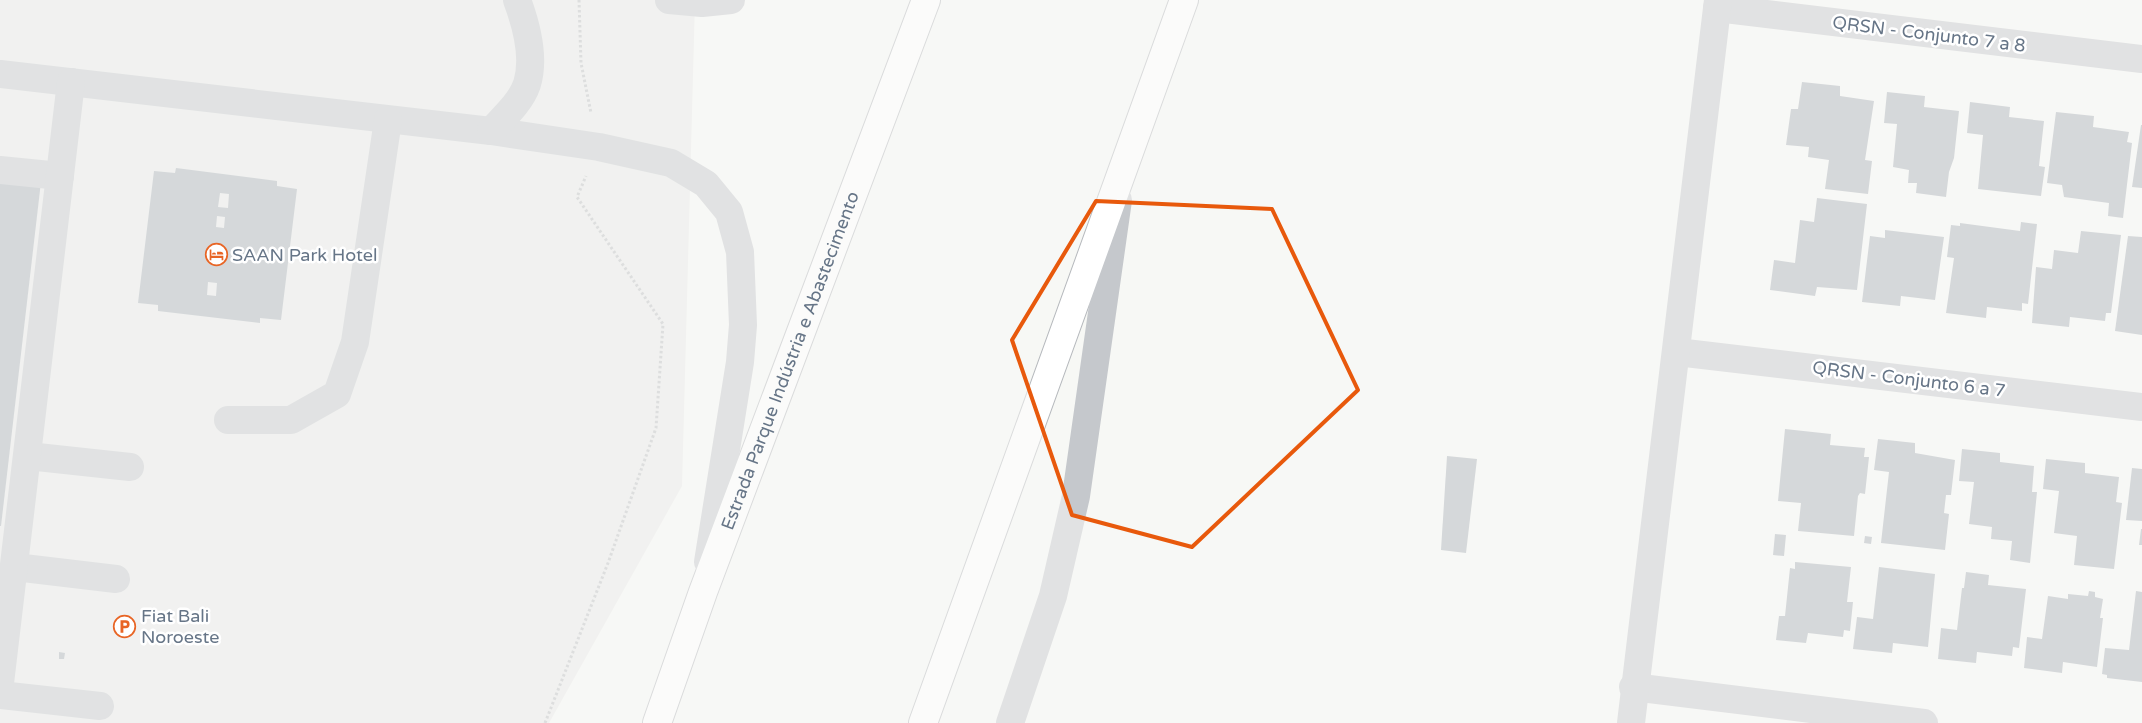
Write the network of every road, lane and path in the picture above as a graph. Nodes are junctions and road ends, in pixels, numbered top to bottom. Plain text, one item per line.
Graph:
1 (517, 0) edge
2 (579, 0) edge
3 (669, 0) edge
4 (731, 0) edge
5 (926, 0) edge
6 (1184, 0) edge
7 (1717, 4) edge
8 (2142, 60) edge
9 (0, 74) edge
10 (71, 82) junction
11 (388, 120) junction
12 (491, 130) junction
13 (598, 147) junction
14 (1123, 166) junction
15 (0, 170) edge
16 (60, 176) junction
17 (1676, 352) junction
18 (2142, 407) edge
19 (228, 420) dead end
20 (28, 456) junction
21 (130, 467) dead end
22 (14, 568) junction
23 (116, 579) dead end
24 (703, 592) junction
25 (0, 683) edge
26 (1633, 687) junction
27 (0, 695) edge
28 (100, 706) dead end
29 (545, 723) edge
30 (657, 723) edge
31 (923, 723) edge
32 (1010, 723) edge
33 (1630, 723) edge
34 (1924, 723) edge

1 - 12 street
2 - 13 path
3 - 4 street
5 - 24 highway, Estrada Parque Indústria e Abastecimento
6 - 14 highway
7 - 8 street, QRSN - Conjunto 7 a 8
7 - 17 street
9 - 10 street
10 - 11 street
10 - 16 street
11 - 12 street
11 - 19 street
12 - 13 street
13 - 24 street
13 - 29 path
14 - 31 highway
14 - 32 street
15 - 16 street
16 - 20 street
17 - 18 street, QRSN - Conjunto 6 a 7
17 - 26 street
20 - 21 street
20 - 22 street
22 - 23 street
22 - 25 street
24 - 30 highway, Estrada Parque Indústria e Abastecimento
26 - 33 street
26 - 34 street
27 - 28 street

